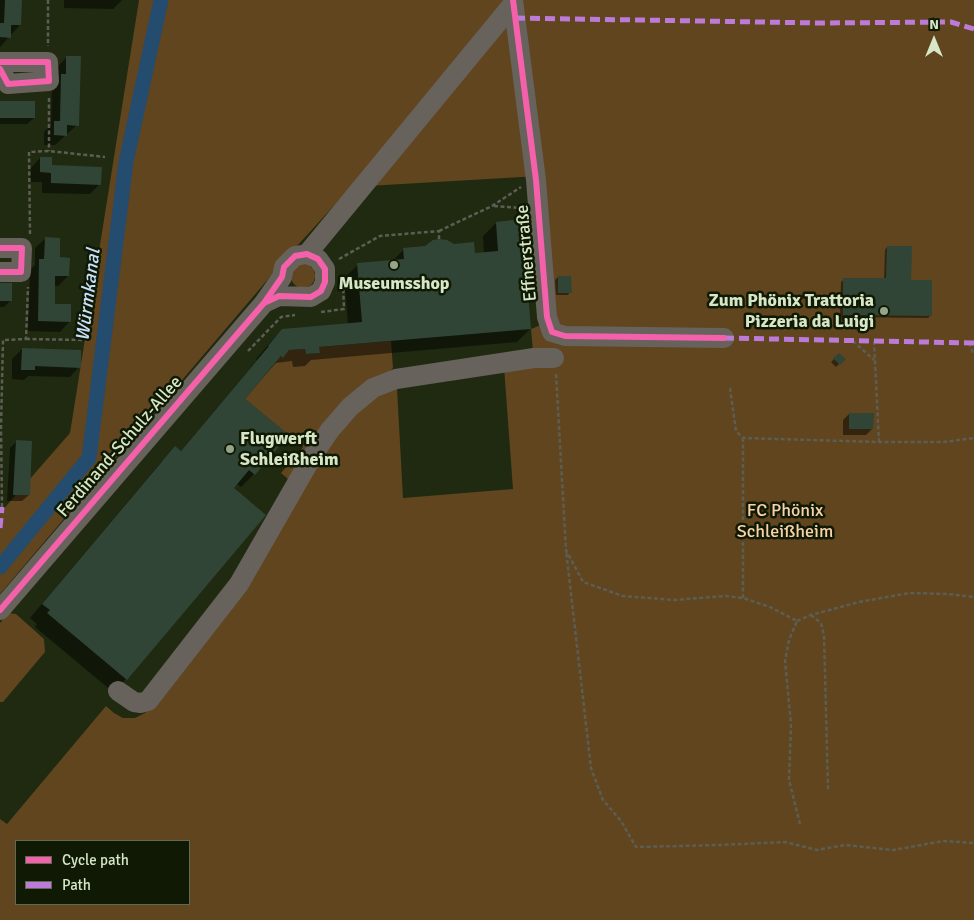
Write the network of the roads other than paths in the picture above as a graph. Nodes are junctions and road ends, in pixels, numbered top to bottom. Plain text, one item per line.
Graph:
1 (513, 2) edge
2 (0, 62) edge
3 (0, 69) edge
4 (0, 248) edge
5 (307, 254) junction
6 (0, 272) edge
7 (264, 303) junction
8 (724, 338) dead end
9 (554, 358) road end
10 (0, 610) edge
11 (118, 691) dead end

1 - 5 street
1 - 8 street, Effnerstraße
2 - 3 street
4 - 6 street
5 - 7 street, Ferdinand-Schulz-Allee
5 - 7 street
7 - 10 street, Ferdinand-Schulz-Allee
9 - 11 street

